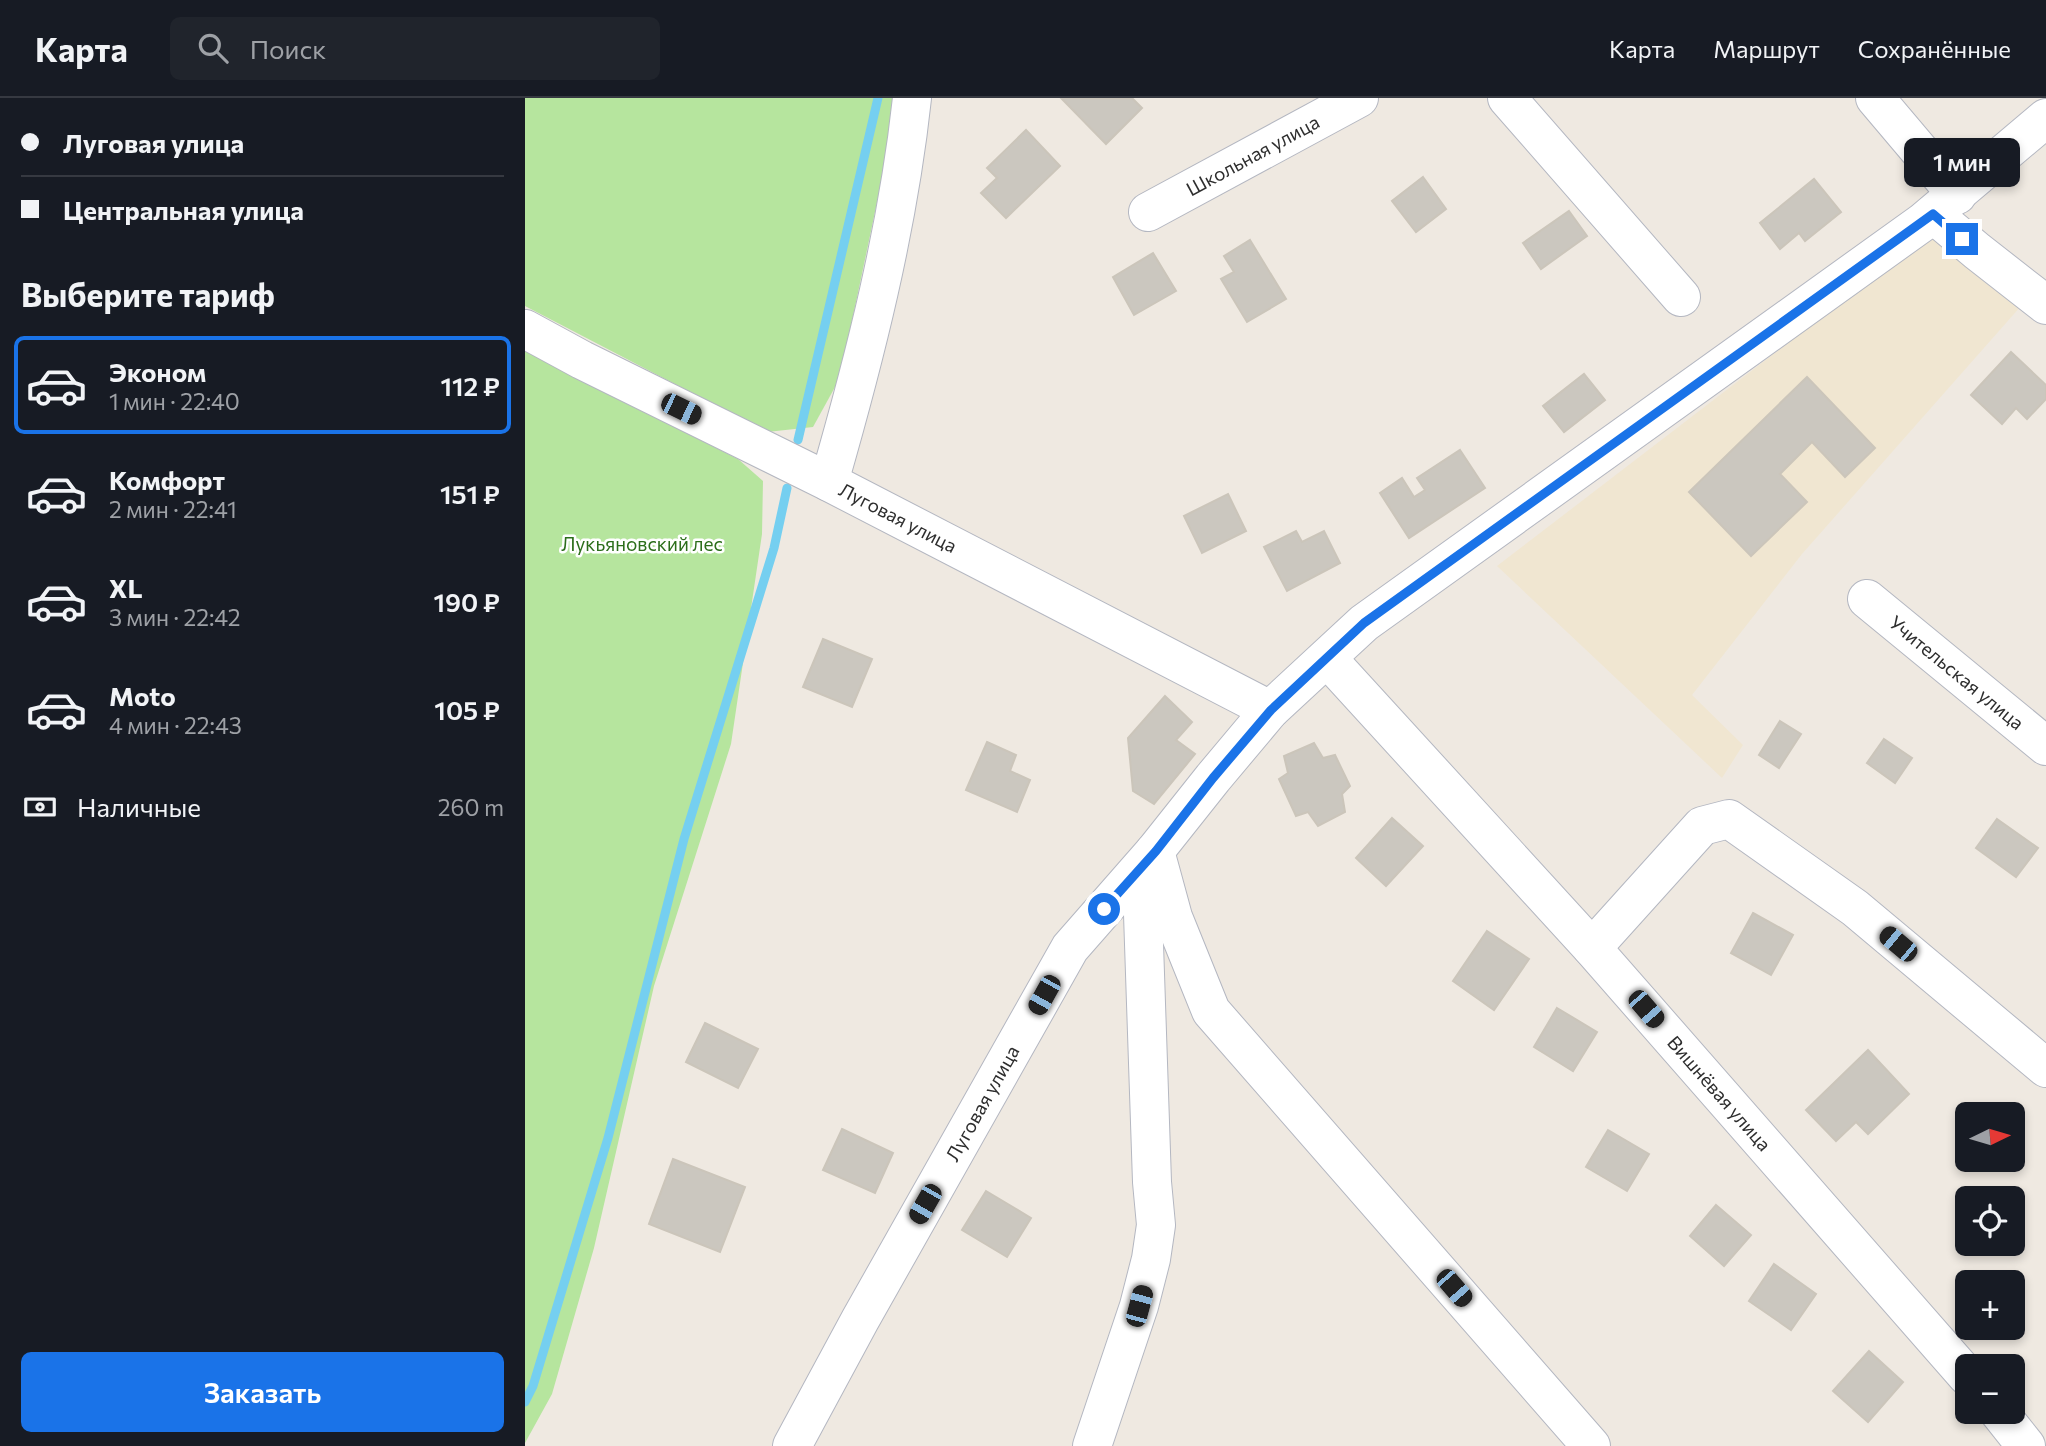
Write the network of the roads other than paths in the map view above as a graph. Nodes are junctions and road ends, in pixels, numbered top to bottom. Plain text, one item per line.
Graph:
1 (912, 98) edge
2 (1359, 98) edge
3 (1507, 98) edge
4 (1875, 98) edge
5 (2046, 118) edge
6 (1945, 204) junction
7 (1148, 212) dead end
8 (1681, 298) dead end
9 (2046, 305) edge
10 (525, 329) edge
11 (829, 482) junction
12 (1867, 599) dead end
13 (1327, 657) junction
14 (1271, 710) junction
15 (2046, 746) edge
16 (1156, 851) junction
17 (1593, 948) junction
18 (2046, 1068) edge
19 (1955, 1362) edge
20 (2009, 1424) edge
21 (792, 1446) edge
22 (1092, 1446) edge
23 (1591, 1446) edge
24 (2026, 1446) edge

1 - 11 street
2 - 7 street, Школьная улица
3 - 8 street
4 - 6 street
5 - 6 street, Луговая улица
6 - 9 street
6 - 13 street, Луговая улица
10 - 11 street, Луговая улица
11 - 14 street, Луговая улица
12 - 15 street, Учительская улица
13 - 14 street, Луговая улица
13 - 17 street, Вишнёвая улица
14 - 16 street, Луговая улица
16 - 21 street, Луговая улица
16 - 22 street
16 - 23 street
17 - 18 street
17 - 19 street, Вишнёвая улица
20 - 24 street

